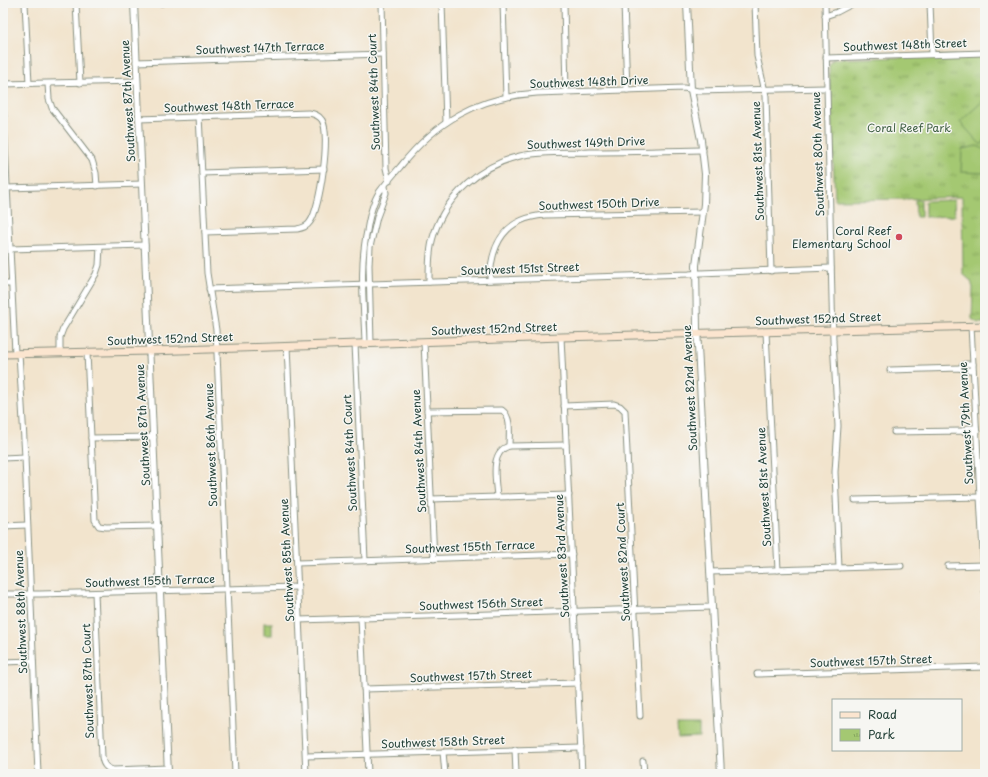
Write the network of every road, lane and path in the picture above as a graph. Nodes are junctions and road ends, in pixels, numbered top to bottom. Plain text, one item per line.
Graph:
1 (25, 3) edge
2 (76, 3) edge
3 (134, 3) edge
4 (162, 3) edge
5 (382, 3) edge
6 (442, 3) edge
7 (503, 3) edge
8 (564, 3) edge
9 (624, 3) edge
10 (686, 3) edge
11 (755, 3) edge
12 (825, 3) edge
13 (854, 3) edge
14 (930, 3) edge
15 (825, 16) junction
16 (985, 53) edge
17 (383, 54) junction
18 (932, 54) junction
19 (826, 58) junction
20 (136, 62) junction
21 (138, 81) junction
22 (80, 83) junction
23 (3, 84) edge
24 (29, 84) junction
25 (48, 84) junction
26 (826, 88) junction
27 (627, 90) junction
28 (691, 90) junction
29 (764, 90) junction
30 (566, 92) junction
31 (506, 97) junction
32 (3, 101) edge
33 (199, 116) junction
34 (139, 119) junction
35 (446, 122) junction
36 (703, 150) junction
37 (4, 158) edge
38 (324, 170) junction
39 (202, 174) junction
40 (389, 181) junction
41 (142, 184) junction
42 (97, 186) junction
43 (385, 186) junction
44 (7, 188) junction
45 (703, 212) junction
46 (6, 219) edge
47 (205, 232) junction
48 (146, 245) junction
49 (100, 247) junction
50 (10, 248) junction
51 (831, 268) junction
52 (771, 271) junction
53 (696, 273) junction
54 (490, 280) junction
55 (429, 282) junction
56 (3, 284) edge
57 (11, 284) junction
58 (363, 284) junction
59 (370, 284) junction
60 (210, 289) junction
61 (971, 326) junction
62 (985, 326) edge
63 (834, 330) junction
64 (766, 332) junction
65 (697, 334) junction
66 (561, 337) junction
67 (424, 342) junction
68 (368, 343) junction
69 (355, 344) junction
70 (287, 346) junction
71 (217, 348) junction
72 (150, 351) junction
73 (87, 352) junction
74 (17, 353) junction
75 (60, 353) junction
76 (3, 354) edge
77 (973, 367) junction
78 (890, 370) dead end
79 (564, 406) junction
80 (427, 412) junction
81 (977, 430) junction
82 (894, 432) dead end
83 (154, 437) junction
84 (91, 438) junction
85 (566, 445) junction
86 (509, 446) junction
87 (24, 457) junction
88 (3, 458) edge
89 (569, 495) junction
90 (980, 497) junction
91 (497, 498) junction
92 (431, 499) junction
93 (855, 500) dead end
94 (27, 525) junction
95 (3, 526) edge
96 (158, 526) junction
97 (572, 554) junction
98 (434, 559) junction
99 (366, 560) junction
100 (297, 563) junction
101 (984, 565) junction
102 (901, 566) dead end
103 (948, 566) dead end
104 (839, 568) junction
105 (778, 570) junction
106 (710, 572) junction
107 (298, 588) junction
108 (227, 589) junction
109 (161, 591) junction
110 (985, 591) edge
111 (95, 593) junction
112 (3, 594) edge
113 (30, 594) junction
114 (711, 607) junction
115 (635, 610) junction
116 (574, 611) junction
117 (361, 618) junction
118 (299, 620) junction
119 (33, 661) junction
120 (3, 662) edge
121 (985, 667) edge
122 (757, 674) dead end
123 (578, 683) junction
124 (364, 689) junction
125 (640, 716) dead end
126 (581, 748) junction
127 (515, 749) junction
128 (443, 752) junction
129 (367, 754) junction
130 (306, 756) junction
131 (643, 760) dead end
132 (168, 771) edge
133 (38, 774) edge
134 (235, 774) edge
135 (306, 774) edge
136 (368, 774) edge
137 (444, 774) edge
138 (516, 774) edge
139 (582, 774) edge
140 (644, 774) edge
141 (721, 774) edge

1 - 24 street
2 - 22 street
3 - 4 street
3 - 20 street, Southwest 87th Avenue
5 - 17 street, Southwest 84th Court
6 - 35 street
7 - 31 street
8 - 30 street
9 - 27 street
10 - 28 street, Southwest 82nd Avenue
11 - 29 street, Southwest 81st Avenue
12 - 15 street, Southwest 80th Avenue
13 - 15 street
14 - 18 street
15 - 19 street, Southwest 80th Avenue
16 - 18 street, Southwest 148th Street
17 - 20 street, Southwest 147th Terrace
17 - 40 street, Southwest 84th Court
18 - 19 street, Southwest 148th Street
19 - 26 street, Southwest 80th Avenue
20 - 21 street, Southwest 87th Avenue
21 - 22 street
21 - 34 street, Southwest 87th Avenue
22 - 25 street
23 - 24 street
24 - 25 street
25 - 42 street
26 - 29 street, Southwest 148th Drive
26 - 51 street, Southwest 80th Avenue
27 - 28 street, Southwest 148th Drive
27 - 30 street, Southwest 148th Drive
28 - 29 street, Southwest 148th Drive
28 - 36 street, Southwest 82nd Avenue
29 - 52 street, Southwest 81st Avenue
30 - 31 street, Southwest 148th Drive
31 - 35 street, Southwest 148th Drive
32 - 37 street, Southwest 88th Avenue
33 - 34 street, Southwest 148th Terrace
33 - 38 street, Southwest 148th Terrace
33 - 39 street, Southwest 86th Avenue
34 - 41 street, Southwest 87th Avenue
35 - 40 street, Southwest 148th Drive
36 - 45 street, Southwest 82nd Avenue
36 - 55 street, Southwest 149th Drive
37 - 44 street, Southwest 88th Avenue
38 - 39 street
38 - 47 street
39 - 47 street, Southwest 86th Avenue
40 - 43 street, Southwest 148th Drive
41 - 42 street
41 - 48 street, Southwest 87th Avenue
42 - 44 street
43 - 58 street
43 - 59 street
44 - 46 street, Southwest 88th Avenue
45 - 53 street, Southwest 82nd Avenue
45 - 54 street, Southwest 150th Drive
46 - 50 street, Southwest 88th Avenue
47 - 60 street, Southwest 86th Avenue
48 - 49 street
48 - 72 street, Southwest 87th Avenue
49 - 50 street
49 - 75 street
50 - 57 street, Southwest 88th Avenue
51 - 52 street, Southwest 151st Street
51 - 63 street, Southwest 80th Avenue
52 - 53 street, Southwest 151st Street
53 - 54 street, Southwest 151st Street
53 - 65 street, Southwest 82nd Avenue
54 - 55 street, Southwest 151st Street
55 - 59 street, Southwest 151st Street
56 - 57 street
57 - 74 street, Southwest 88th Avenue
58 - 59 street, Southwest 151st Street
58 - 60 street, Southwest 151st Street
58 - 68 street
59 - 68 street
60 - 71 street, Southwest 86th Avenue
61 - 62 main road, Southwest 152nd Street
61 - 63 main road, Southwest 152nd Street
61 - 77 street, Southwest 79th Avenue
63 - 64 main road, Southwest 152nd Street
63 - 104 street, Southwest 80th Avenue
64 - 65 main road, Southwest 152nd Street
64 - 105 street, Southwest 81st Avenue
65 - 66 main road, Southwest 152nd Street
65 - 106 street, Southwest 82nd Avenue
66 - 67 main road, Southwest 152nd Street
66 - 79 street, Southwest 83rd Avenue
67 - 68 main road, Southwest 152nd Street
67 - 80 street, Southwest 84th Avenue
68 - 69 main road, Southwest 152nd Street
69 - 70 main road, Southwest 152nd Street
69 - 99 street, Southwest 84th Court
70 - 71 main road, Southwest 152nd Street
70 - 100 street, Southwest 85th Avenue
71 - 72 main road, Southwest 152nd Street
71 - 108 street, Southwest 86th Avenue
72 - 73 main road, Southwest 152nd Street
72 - 83 street, Southwest 87th Avenue
73 - 75 main road, Southwest 152nd Street
73 - 84 street
74 - 75 main road, Southwest 152nd Street
74 - 76 main road, Southwest 152nd Street
74 - 87 street, Southwest 88th Avenue
77 - 78 street
77 - 81 street, Southwest 79th Avenue
79 - 85 street, Southwest 83rd Avenue
79 - 115 street, Southwest 82nd Court
80 - 86 street
80 - 92 street, Southwest 84th Avenue
81 - 82 street
81 - 90 street, Southwest 79th Avenue
83 - 84 street
83 - 96 street, Southwest 87th Avenue
84 - 96 street
85 - 86 street
85 - 89 street, Southwest 83rd Avenue
86 - 91 street
87 - 88 street
87 - 94 street, Southwest 88th Avenue
89 - 91 street
89 - 97 street, Southwest 83rd Avenue
90 - 93 street
90 - 101 street, Southwest 79th Avenue
91 - 92 street
92 - 98 street, Southwest 84th Avenue
94 - 95 street
94 - 113 street, Southwest 88th Avenue
96 - 109 street, Southwest 87th Avenue
97 - 98 street, Southwest 155th Terrace
97 - 116 street, Southwest 83rd Avenue
98 - 99 street, Southwest 155th Terrace
99 - 100 street, Southwest 155th Terrace
100 - 107 street, Southwest 85th Avenue
101 - 103 street
101 - 110 street, Southwest 79th Avenue
102 - 104 street
104 - 105 street
105 - 106 street
106 - 114 street, Southwest 82nd Avenue
107 - 108 street, Southwest 155th Terrace
107 - 118 street, Southwest 85th Avenue
108 - 109 street, Southwest 155th Terrace
108 - 134 street, Southwest 86th Avenue
109 - 111 street, Southwest 155th Terrace
109 - 132 street, Southwest 87th Avenue
111 - 113 street, Southwest 155th Terrace
111 - 132 street, Southwest 87th Court
112 - 113 street, Southwest 155th Terrace
113 - 119 street, Southwest 88th Avenue
114 - 115 street, Southwest 156th Street
114 - 141 street, Southwest 82nd Avenue
115 - 116 street, Southwest 156th Street
115 - 125 street, Southwest 82nd Court
116 - 117 street, Southwest 156th Street
116 - 123 street, Southwest 83rd Avenue
117 - 118 street, Southwest 156th Street
117 - 124 street
118 - 130 street, Southwest 85th Avenue
119 - 120 street
119 - 133 street, Southwest 88th Avenue
121 - 122 street, Southwest 157th Street
123 - 124 street, Southwest 157th Street
123 - 126 street, Southwest 83rd Avenue
124 - 129 street
126 - 127 street, Southwest 158th Street
126 - 139 street, Southwest 83rd Avenue
127 - 128 street, Southwest 158th Street
127 - 138 street
128 - 129 street, Southwest 158th Street
128 - 137 street
129 - 130 street, Southwest 158th Street
129 - 136 street
130 - 135 street, Southwest 85th Avenue
131 - 140 street

